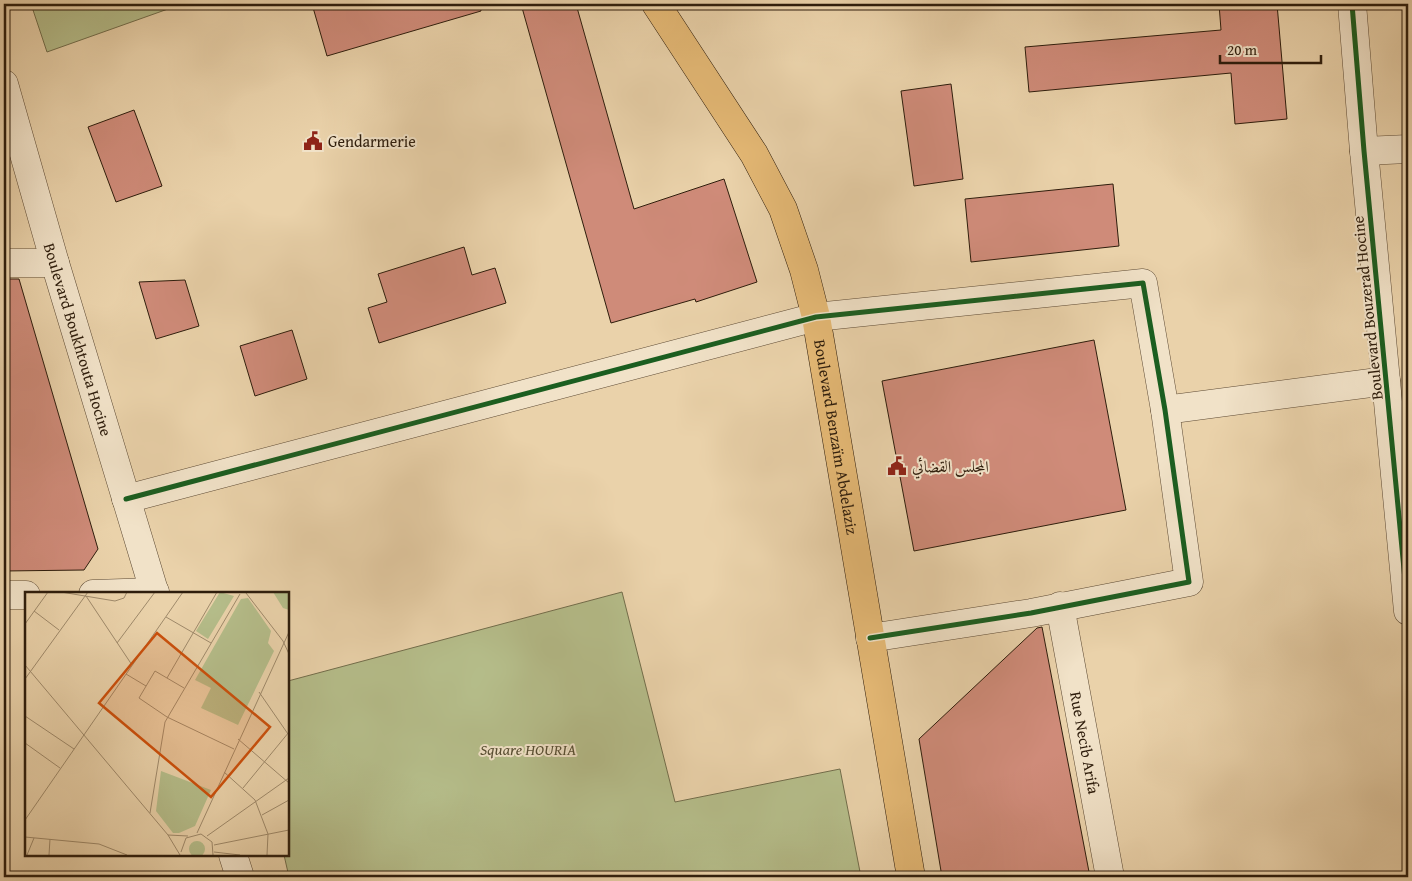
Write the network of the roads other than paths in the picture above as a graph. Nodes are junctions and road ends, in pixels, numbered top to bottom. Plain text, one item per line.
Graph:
1 (656, 4) edge
2 (1352, 4) edge
3 (4, 84) edge
4 (1408, 149) edge
5 (1364, 151) junction
6 (4, 263) edge
7 (55, 263) junction
8 (816, 317) junction
9 (1386, 381) junction
10 (1165, 410) junction
11 (1403, 486) edge
12 (126, 499) junction
13 (155, 592) edge
14 (4, 595) edge
15 (25, 595) edge
16 (1060, 606) junction
17 (1408, 611) edge
18 (870, 638) junction
19 (234, 856) edge
20 (240, 877) edge
21 (912, 877) edge
22 (1110, 877) edge

1 - 8 main road, Boulevard Benzaïm Abdelaziz
2 - 5 street, Boulevard Bouzerad Hocine
3 - 7 street, Boulevard Boukhtouta Hocine
4 - 5 street
5 - 9 street, Boulevard Bouzerad Hocine
6 - 7 street
7 - 12 street, Boulevard Boukhtouta Hocine
8 - 10 street
8 - 12 street
8 - 18 main road, Boulevard Benzaïm Abdelaziz
9 - 10 street
9 - 11 street, Boulevard Bouzerad Hocine
10 - 16 street
11 - 17 street, Boulevard Bouzerad Hocine
12 - 13 street, Boulevard Boukhtouta Hocine
14 - 15 street
16 - 18 street
16 - 22 street, Rue Necib Arifa
18 - 21 main road, Boulevard Benzaïm Abdelaziz
19 - 20 street

